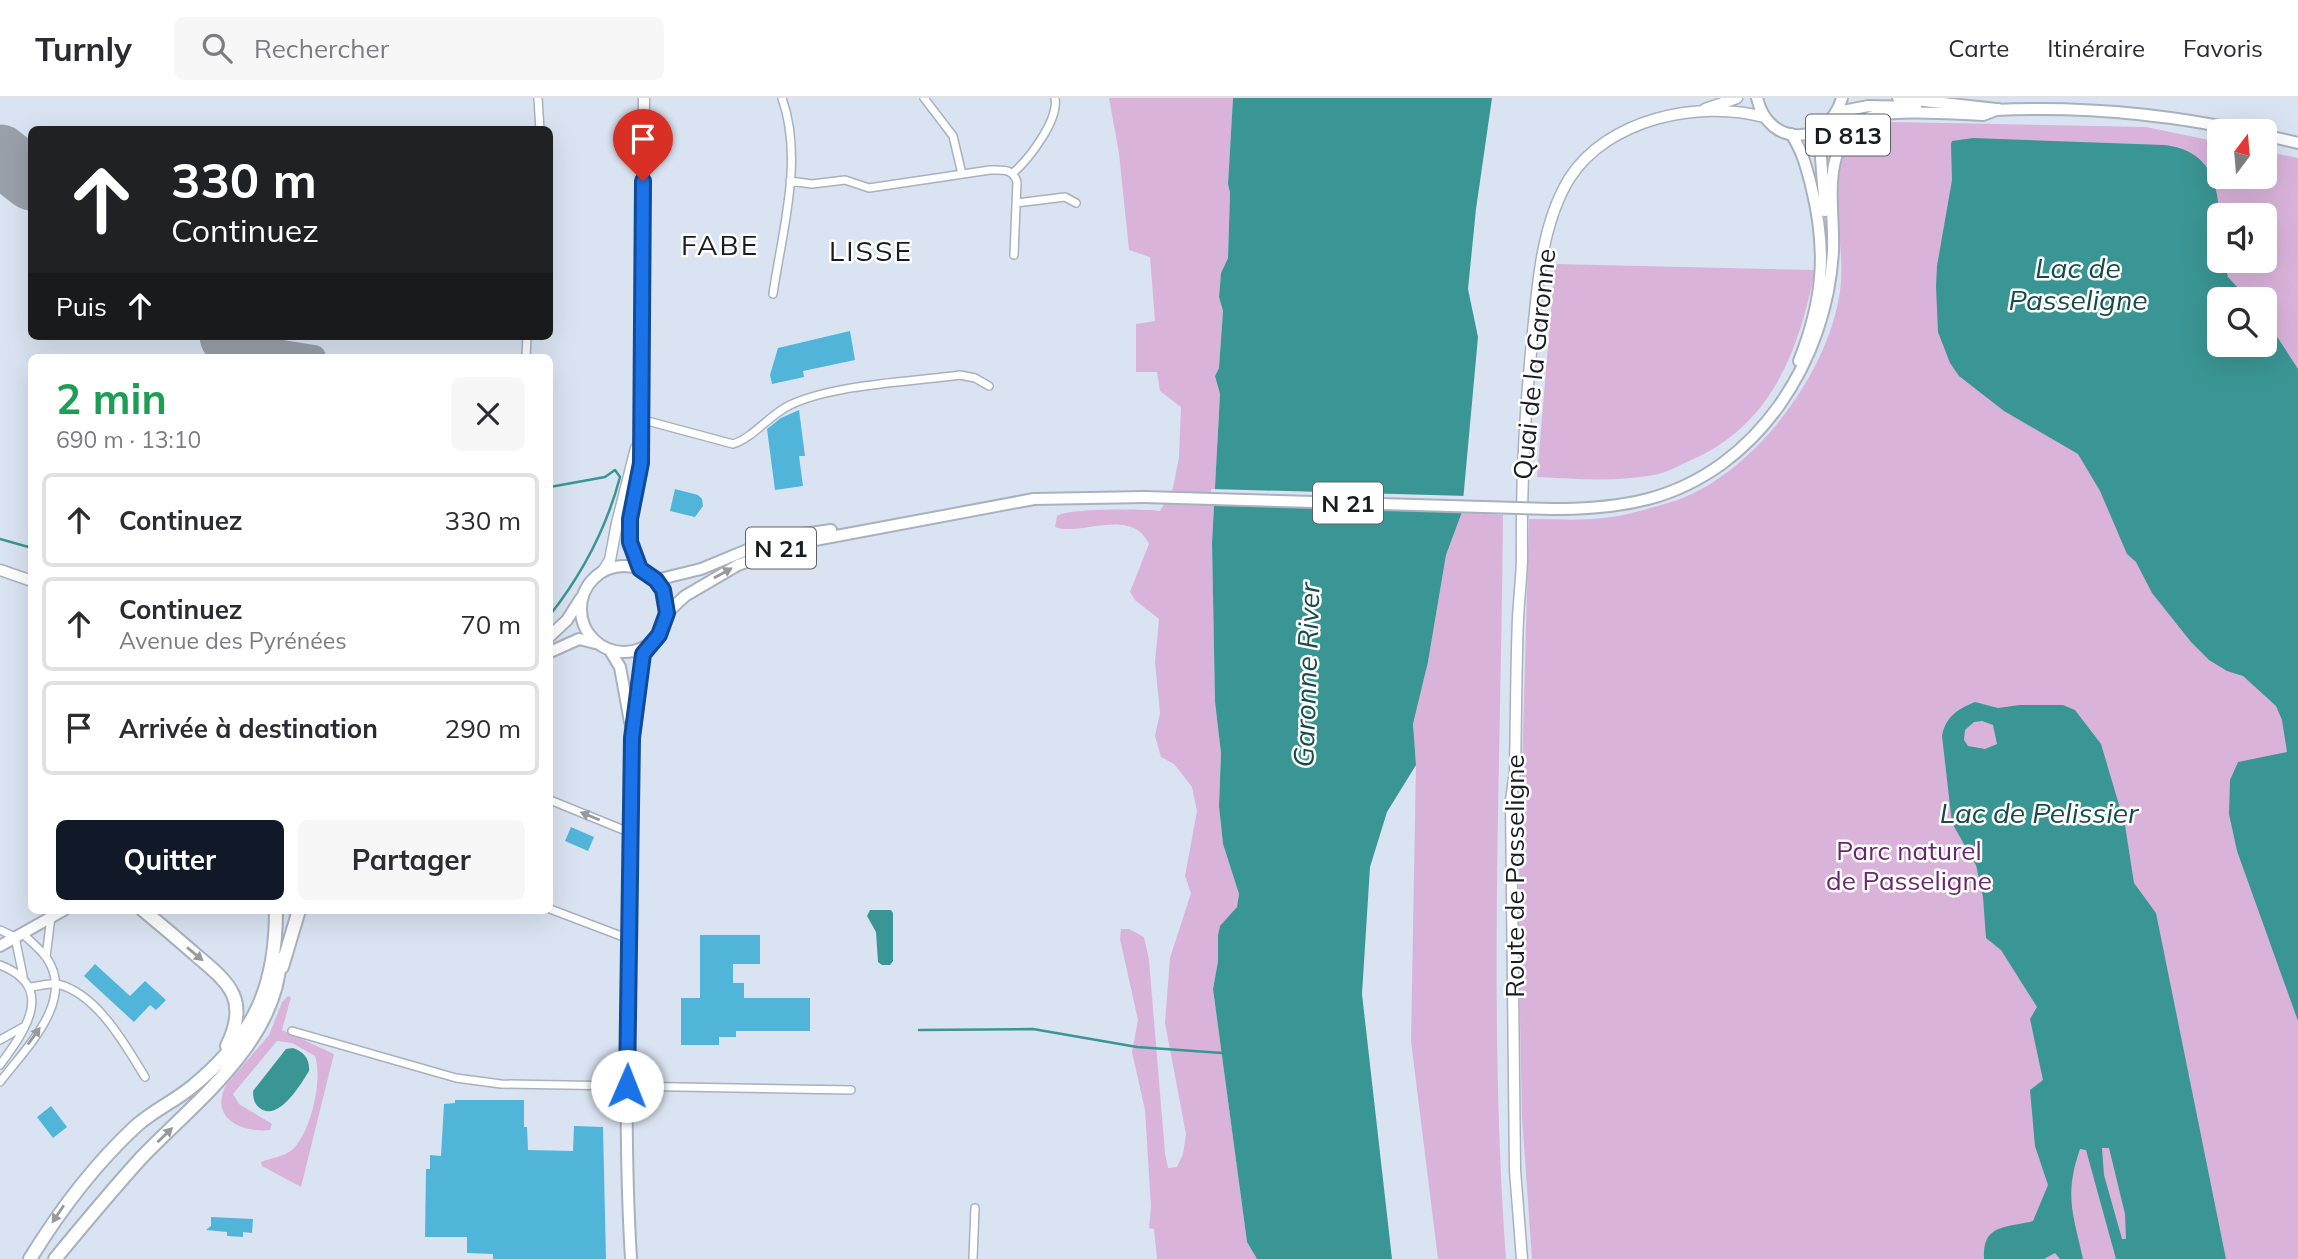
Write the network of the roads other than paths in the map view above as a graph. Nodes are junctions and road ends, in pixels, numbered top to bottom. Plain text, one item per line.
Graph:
1 (538, 98) edge
2 (644, 98) edge
3 (782, 98) edge
4 (924, 98) edge
5 (1055, 98) edge
6 (1737, 98) edge
7 (1757, 98) edge
8 (1842, 98) edge
9 (1898, 98) edge
10 (1999, 110) junction
11 (1838, 111) junction
12 (1698, 112) junction
13 (1764, 117) junction
14 (2207, 125) edge
15 (540, 126) edge
16 (1822, 128) junction
17 (1791, 134) junction
18 (2277, 138) edge
19 (2298, 143) edge
20 (1013, 173) junction
21 (962, 174) junction
22 (790, 181) junction
23 (1016, 203) junction
24 (1076, 203) dead end
25 (1014, 255) dead end
26 (1828, 290) junction
27 (773, 294) dead end
28 (989, 386) dead end
29 (640, 423) junction
30 (1144, 494) junction
31 (1520, 494) joint
32 (1553, 506) junction
33 (640, 569) junction
34 (0, 570) edge
35 (603, 571) junction
36 (28, 580) edge
37 (656, 580) junction
38 (583, 596) junction
39 (667, 613) junction
40 (553, 633) edge
41 (650, 643) junction
42 (605, 647) junction
43 (553, 651) edge
44 (632, 738) junction
45 (553, 801) edge
46 (631, 833) junction
47 (553, 910) edge
48 (57, 914) edge
49 (148, 914) edge
50 (276, 914) edge
51 (283, 914) edge
52 (298, 914) edge
53 (51, 917) junction
54 (0, 930) edge
55 (18, 935) junction
56 (629, 939) junction
57 (0, 946) edge
58 (46, 957) junction
59 (0, 965) edge
60 (23, 977) junction
61 (279, 978) junction
62 (56, 984) junction
63 (31, 987) junction
64 (26, 1026) junction
65 (292, 1031) dead end
66 (0, 1040) edge
67 (2, 1060) edge
68 (219, 1062) junction
69 (145, 1077) dead end
70 (2, 1080) edge
71 (627, 1086) junction
72 (851, 1090) dead end
73 (975, 1208) dead end
74 (30, 1259) edge
75 (55, 1259) edge
76 (631, 1259) edge
77 (973, 1259) edge
78 (1522, 1259) edge

1 - 15 street
2 - 29 street
3 - 22 street
4 - 21 street
5 - 20 street
6 - 12 street, Quai de la Garonne
7 - 13 main road
8 - 11 main road
9 - 10 main road, D 813
10 - 11 main road, D 813
10 - 14 main road, D 813
10 - 26 main road, D 813
11 - 16 main road
12 - 13 street, Quai de la Garonne
12 - 31 street, Quai de la Garonne
13 - 17 main road
16 - 17 main road
16 - 26 main road, N 21
17 - 32 main road, N 21
18 - 19 main road
20 - 21 street
20 - 23 street
21 - 22 street
22 - 27 street
23 - 24 street
23 - 25 street
26 - 32 main road, N 21
28 - 29 street
29 - 33 street
29 - 35 street
30 - 32 main road, N 21, bridge
30 - 37 main road, N 21
39 -> 30 main road, N 21
31 - 78 street, Route de Passeligne
33 - 35 main road
33 - 37 main road
34 - 36 street
35 - 38 main road
37 - 39 main road
38 - 40 main road
38 - 42 main road
39 - 41 main road
41 - 42 main road
41 - 44 main road
42 - 43 main road
42 - 44 main road
44 - 46 main road
46 -> 45 street
46 - 56 main road
47 - 56 street
48 - 53 main road
49 -> 68 highway
50 - 68 highway
51 - 61 highway
52 - 61 highway
53 - 55 main road
53 - 58 street
54 - 55 street
55 - 57 main road
55 - 58 street
55 - 60 street
56 - 71 main road
58 - 62 street
59 - 60 street
60 - 63 street
75 -> 61 highway
62 - 63 street
62 - 69 street
70 -> 62 street
63 - 64 street
64 - 66 street
64 - 67 street
65 - 71 street
67 - 70 street
68 -> 74 highway
71 - 72 street
71 - 76 main road
73 - 77 street

